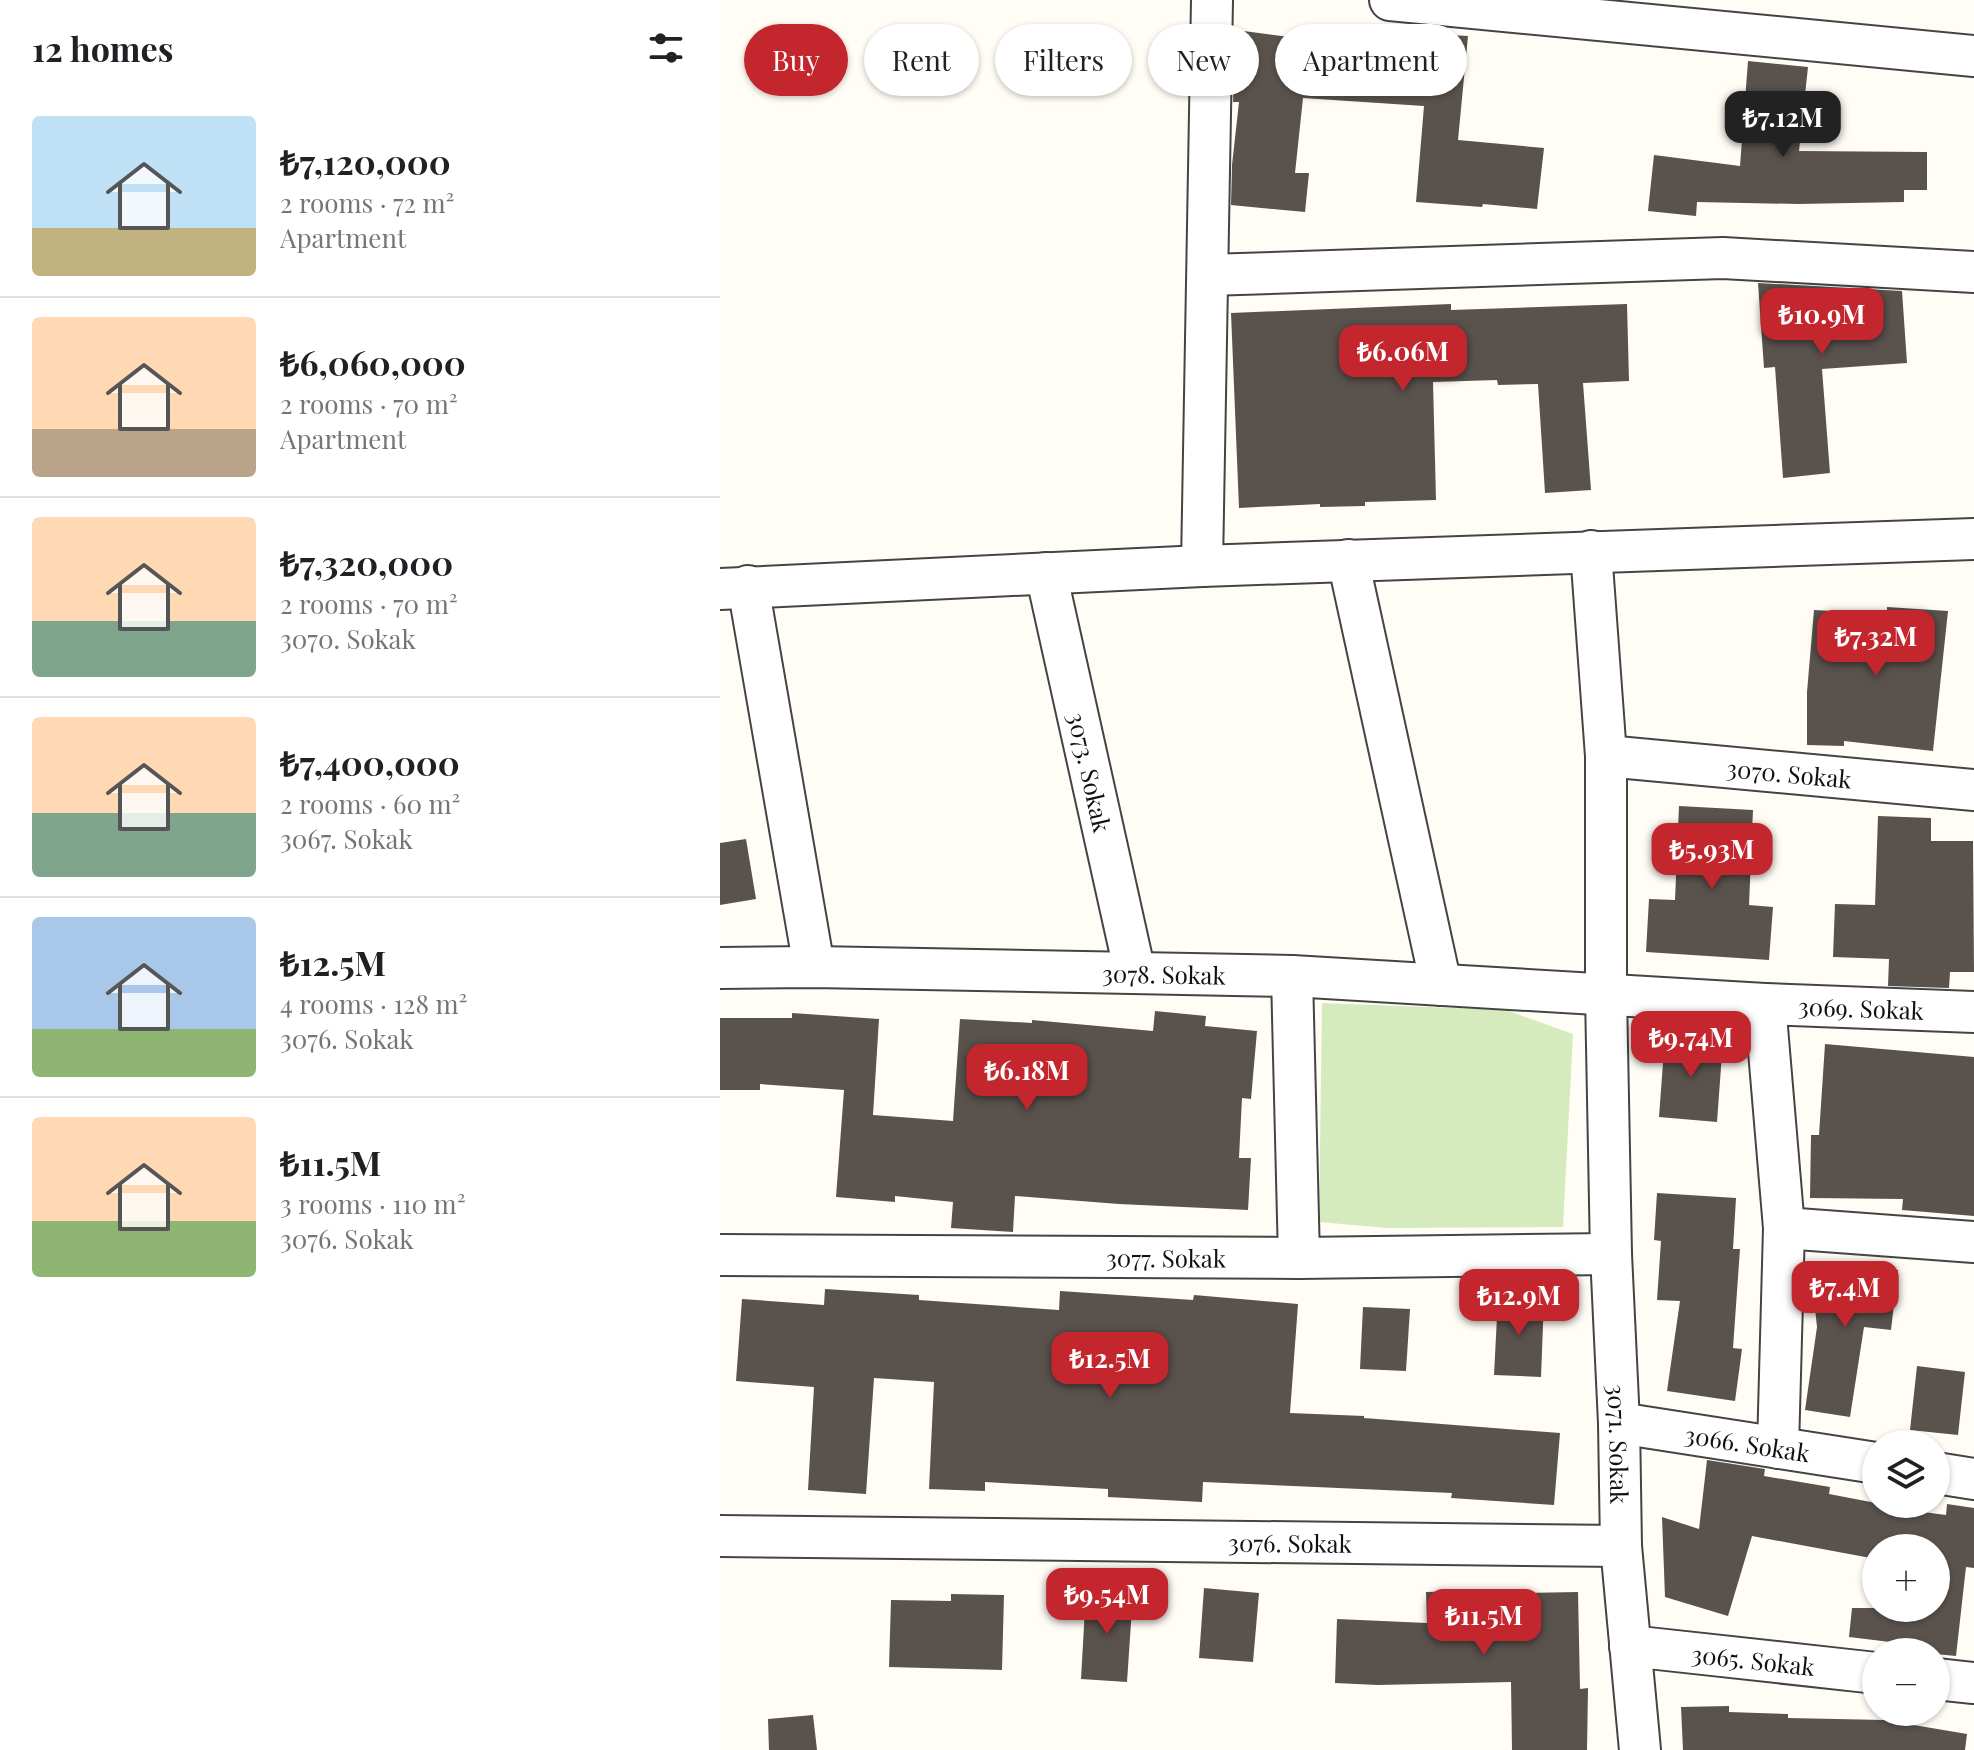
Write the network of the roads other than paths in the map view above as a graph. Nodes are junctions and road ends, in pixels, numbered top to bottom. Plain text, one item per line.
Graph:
1 (1212, 0) edge
2 (1390, 0) edge
3 (1974, 56) edge
4 (1974, 272) edge
5 (1208, 275) junction
6 (1974, 539) edge
7 (1591, 551) junction
8 (1348, 560) junction
9 (1202, 566) junction
10 (1046, 573) junction
11 (734, 588) edge
12 (1606, 756) junction
13 (1974, 790) edge
14 (814, 967) junction
15 (720, 968) edge
16 (1135, 973) junction
17 (1292, 976) junction
18 (1441, 985) junction
19 (1606, 994) junction
20 (1765, 1004) junction
21 (1974, 1012) edge
22 (1784, 1228) junction
23 (1974, 1242) edge
24 (1611, 1254) junction
25 (720, 1255) edge
26 (1299, 1258) junction
27 (1619, 1423) junction
28 (1778, 1448) junction
29 (1862, 1461) edge
30 (1950, 1475) edge
31 (1974, 1479) edge
32 (720, 1536) edge
33 (1621, 1546) junction
34 (1630, 1646) junction
35 (1862, 1671) edge
36 (1950, 1680) edge
37 (1974, 1683) edge
38 (1640, 1750) edge

1 - 5 street
2 - 3 street
4 - 5 street
5 - 9 street
6 - 7 street
7 - 8 street
7 - 12 street, 3071. Sokak
8 - 9 street
8 - 18 street
9 - 10 street
10 - 11 street
10 - 16 street, 3073. Sokak
11 - 14 street
12 - 13 street, 3070. Sokak
12 - 19 street, 3071. Sokak
14 - 15 street, 3078. Sokak
14 - 16 street, 3078. Sokak
16 - 17 street, 3078. Sokak
17 - 18 street, 3078. Sokak
17 - 26 street
18 - 19 street, 3078. Sokak
19 - 20 street, 3069. Sokak
19 - 24 street, 3071. Sokak
20 - 21 street, 3069. Sokak
20 - 22 street
22 - 23 street
22 - 28 street
24 - 26 street, 3077. Sokak
24 - 27 street, 3071. Sokak
25 - 26 street, 3077. Sokak
27 - 28 street, 3066. Sokak
27 - 33 street, 3071. Sokak
28 - 29 street, 3066. Sokak
30 - 31 street
32 - 33 street, 3076. Sokak
33 - 34 street, 3071. Sokak
34 - 35 street, 3065. Sokak
34 - 38 street, 3071. Sokak
36 - 37 street

